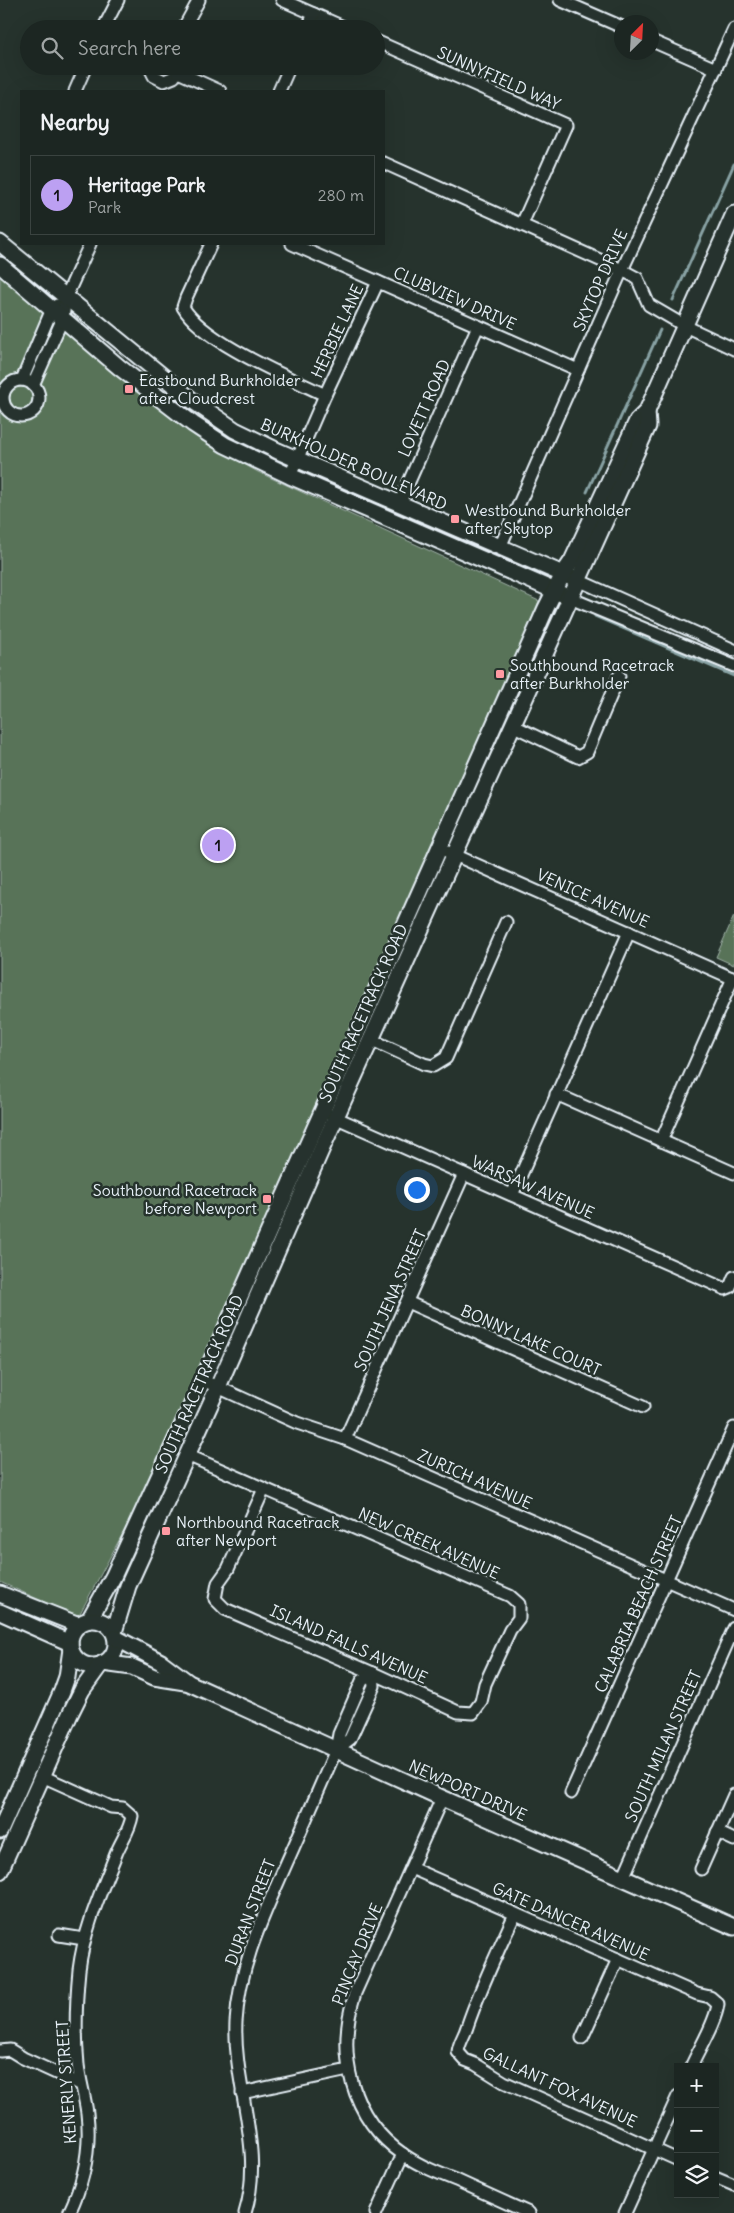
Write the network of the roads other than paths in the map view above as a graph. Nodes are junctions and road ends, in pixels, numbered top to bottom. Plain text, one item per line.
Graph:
1 (118, 0) edge
2 (199, 0) edge
3 (282, 0) edge
4 (560, 0) edge
5 (314, 14) junction
6 (108, 20) edge
7 (188, 20) edge
8 (311, 20) edge
9 (328, 20) edge
10 (614, 24) edge
11 (734, 29) edge
12 (659, 44) edge
13 (385, 45) edge
14 (716, 69) junction
15 (82, 75) edge
16 (153, 75) edge
17 (174, 75) edge
18 (189, 75) edge
19 (286, 75) edge
20 (158, 80) junction
21 (76, 90) edge
22 (154, 90) edge
23 (218, 90) edge
24 (278, 90) edge
25 (385, 163) edge
26 (734, 214) edge
27 (522, 224) junction
28 (0, 243) edge
29 (90, 245) edge
30 (210, 245) edge
31 (294, 245) edge
32 (0, 265) edge
33 (622, 270) junction
34 (378, 282) junction
35 (66, 297) junction
36 (58, 314) junction
37 (478, 326) junction
38 (685, 326) junction
39 (734, 349) edge
40 (578, 370) junction
41 (28, 382) dead end
42 (325, 395) junction
43 (647, 411) junction
44 (298, 460) junction
45 (290, 476) junction
46 (400, 502) junction
47 (500, 547) junction
48 (562, 574) junction
49 (578, 580) junction
50 (554, 591) junction
51 (570, 598) junction
52 (734, 650) edge
53 (734, 666) edge
54 (619, 676) dead end
55 (512, 725) junction
56 (439, 848) junction
57 (454, 855) junction
58 (506, 922) dead end
59 (629, 932) junction
60 (734, 978) edge
61 (370, 1040) junction
62 (556, 1094) junction
63 (329, 1115) junction
64 (661, 1141) junction
65 (734, 1173) edge
66 (464, 1174) junction
67 (512, 1195) junction
68 (732, 1282) edge
69 (407, 1302) junction
70 (202, 1380) junction
71 (218, 1387) junction
72 (643, 1407) dead end
73 (734, 1428) edge
74 (345, 1439) junction
75 (187, 1455) junction
76 (264, 1489) junction
77 (666, 1581) junction
78 (0, 1594) edge
79 (734, 1610) edge
80 (0, 1612) edge
81 (84, 1622) junction
82 (734, 1628) edge
83 (115, 1635) junction
84 (71, 1646) junction
85 (102, 1664) junction
86 (373, 1672) junction
87 (189, 1683) junction
88 (473, 1713) joint
89 (336, 1750) junction
90 (42, 1776) junction
91 (571, 1793) dead end
92 (734, 1795) edge
93 (442, 1798) junction
94 (0, 1830) edge
95 (717, 1832) junction
96 (734, 1840) edge
97 (2, 1861) edge
98 (411, 1868) junction
99 (701, 1869) dead end
100 (622, 1878) junction
101 (515, 1914) junction
102 (734, 1926) edge
103 (59, 1935) dead end
104 (84, 1939) junction
105 (618, 1959) junction
106 (582, 2038) dead end
107 (0, 2051) edge
108 (693, 2063) edge
109 (348, 2070) junction
110 (80, 2084) junction
111 (242, 2093) junction
112 (674, 2105) edge
113 (654, 2149) junction
114 (403, 2154) junction
115 (674, 2158) edge
116 (719, 2179) edge
117 (734, 2185) edge
118 (69, 2213) edge
119 (245, 2213) edge
120 (376, 2213) edge
121 (528, 2213) edge
122 (626, 2213) edge

1 - 6 street
2 - 7 street
3 - 5 street
4 - 10 street
5 - 8 street
5 - 9 street
11 - 14 street, SKYTOP DRIVE
12 - 14 street
13 - 27 street, SUNNYFIELD WAY
14 - 33 street, SKYTOP DRIVE
15 - 21 street
16 - 20 street
17 - 20 street
18 - 23 street
19 - 24 street
20 - 22 street
25 - 27 street
26 - 38 main road, SOUTH RACETRACK ROAD
27 - 33 street
28 - 35 main road, BURKHOLDER BOULEVARD
29 - 35 street
30 - 42 street
31 - 34 street, CLUBVIEW DRIVE
32 - 36 main road
33 - 38 street
33 - 40 street, SKYTOP DRIVE
34 - 37 street, CLUBVIEW DRIVE
34 - 42 street, HERBIE LANE
35 - 36 street
35 - 44 main road, BURKHOLDER BOULEVARD
36 - 41 street
36 - 45 main road
37 - 40 street, CLUBVIEW DRIVE
37 - 46 street, LOVETT ROAD
38 - 39 street
38 - 43 main road, SOUTH RACETRACK ROAD
40 - 47 street, SKYTOP DRIVE
42 - 44 street, HERBIE LANE
43 - 48 main road, SOUTH RACETRACK ROAD
43 - 49 main road, SOUTH RACETRACK ROAD
44 - 45 street, HERBIE LANE
44 - 46 main road, BURKHOLDER BOULEVARD
45 - 50 main road
46 - 47 main road, BURKHOLDER BOULEVARD
47 - 48 main road, BURKHOLDER BOULEVARD
48 - 49 main road, BURKHOLDER BOULEVARD
48 - 50 main road, SOUTH RACETRACK ROAD
49 - 51 main road, SOUTH RACETRACK ROAD
49 - 52 street, BURKHOLDER BOULEVARD
50 - 51 main road
50 - 56 main road, SOUTH RACETRACK ROAD
51 - 53 street
51 - 55 main road, SOUTH RACETRACK ROAD
54 - 55 street
55 - 57 main road, SOUTH RACETRACK ROAD
56 - 57 street, VENICE AVENUE
56 - 63 main road, SOUTH RACETRACK ROAD
57 - 59 street, VENICE AVENUE
57 - 61 main road, SOUTH RACETRACK ROAD
58 - 61 street
59 - 60 street, VENICE AVENUE
59 - 62 street
60 - 64 street
61 - 63 main road, SOUTH RACETRACK ROAD
62 - 64 street
62 - 67 street
63 - 66 street, WARSAW AVENUE
63 - 70 main road, SOUTH RACETRACK ROAD
63 - 71 main road, SOUTH RACETRACK ROAD
64 - 65 street
66 - 67 street, WARSAW AVENUE
66 - 69 street, SOUTH JENA STREET
67 - 68 street, WARSAW AVENUE
69 - 72 street, BONNY LAKE COURT
69 - 74 street, SOUTH JENA STREET
70 - 71 street, ZURICH AVENUE
70 - 81 main road, SOUTH RACETRACK ROAD
71 - 74 street, ZURICH AVENUE
71 - 75 main road, SOUTH RACETRACK ROAD
73 - 77 street, CALABRIA BEACH STREET
74 - 77 street, ZURICH AVENUE
75 - 76 street, NEW CREEK AVENUE
75 - 83 main road, SOUTH RACETRACK ROAD
76 - 86 street, ISLAND FALLS AVENUE
76 - 88 street, NEW CREEK AVENUE
77 - 79 street, ZURICH AVENUE
77 - 91 street, CALABRIA BEACH STREET
78 - 81 main road
80 - 84 main road
81 - 83 main road
81 - 84 main road
82 - 100 street, SOUTH MILAN STREET
83 - 85 main road
83 - 87 main road, NEWPORT DRIVE
84 - 85 main road
84 - 94 main road
85 - 87 main road, NEWPORT DRIVE
85 - 90 main road
86 - 88 street, ISLAND FALLS AVENUE
86 - 89 street, DURAN STREET
87 - 89 main road, NEWPORT DRIVE
89 - 93 main road, NEWPORT DRIVE
89 - 111 street, DURAN STREET
90 - 97 main road
90 - 104 street, KENERLY STREET
92 - 95 street
93 - 98 street, PINCAY DRIVE
93 - 100 main road, NEWPORT DRIVE
95 - 96 street
95 - 99 street
98 - 101 street, GATE DANCER AVENUE
98 - 109 street, PINCAY DRIVE
100 - 102 main road, NEWPORT DRIVE
101 - 105 street, GATE DANCER AVENUE
101 - 113 street, GALLANT FOX AVENUE
103 - 104 street
104 - 110 street, KENERLY STREET
105 - 106 street
105 - 108 street, GATE DANCER AVENUE
107 - 110 street
109 - 111 street
109 - 114 street, PINCAY DRIVE
110 - 118 street, KENERLY STREET
111 - 119 street, DURAN STREET
112 - 113 street
113 - 115 street, GALLANT FOX AVENUE
113 - 122 street
114 - 120 street
114 - 121 street, PINCAY DRIVE
116 - 117 street

